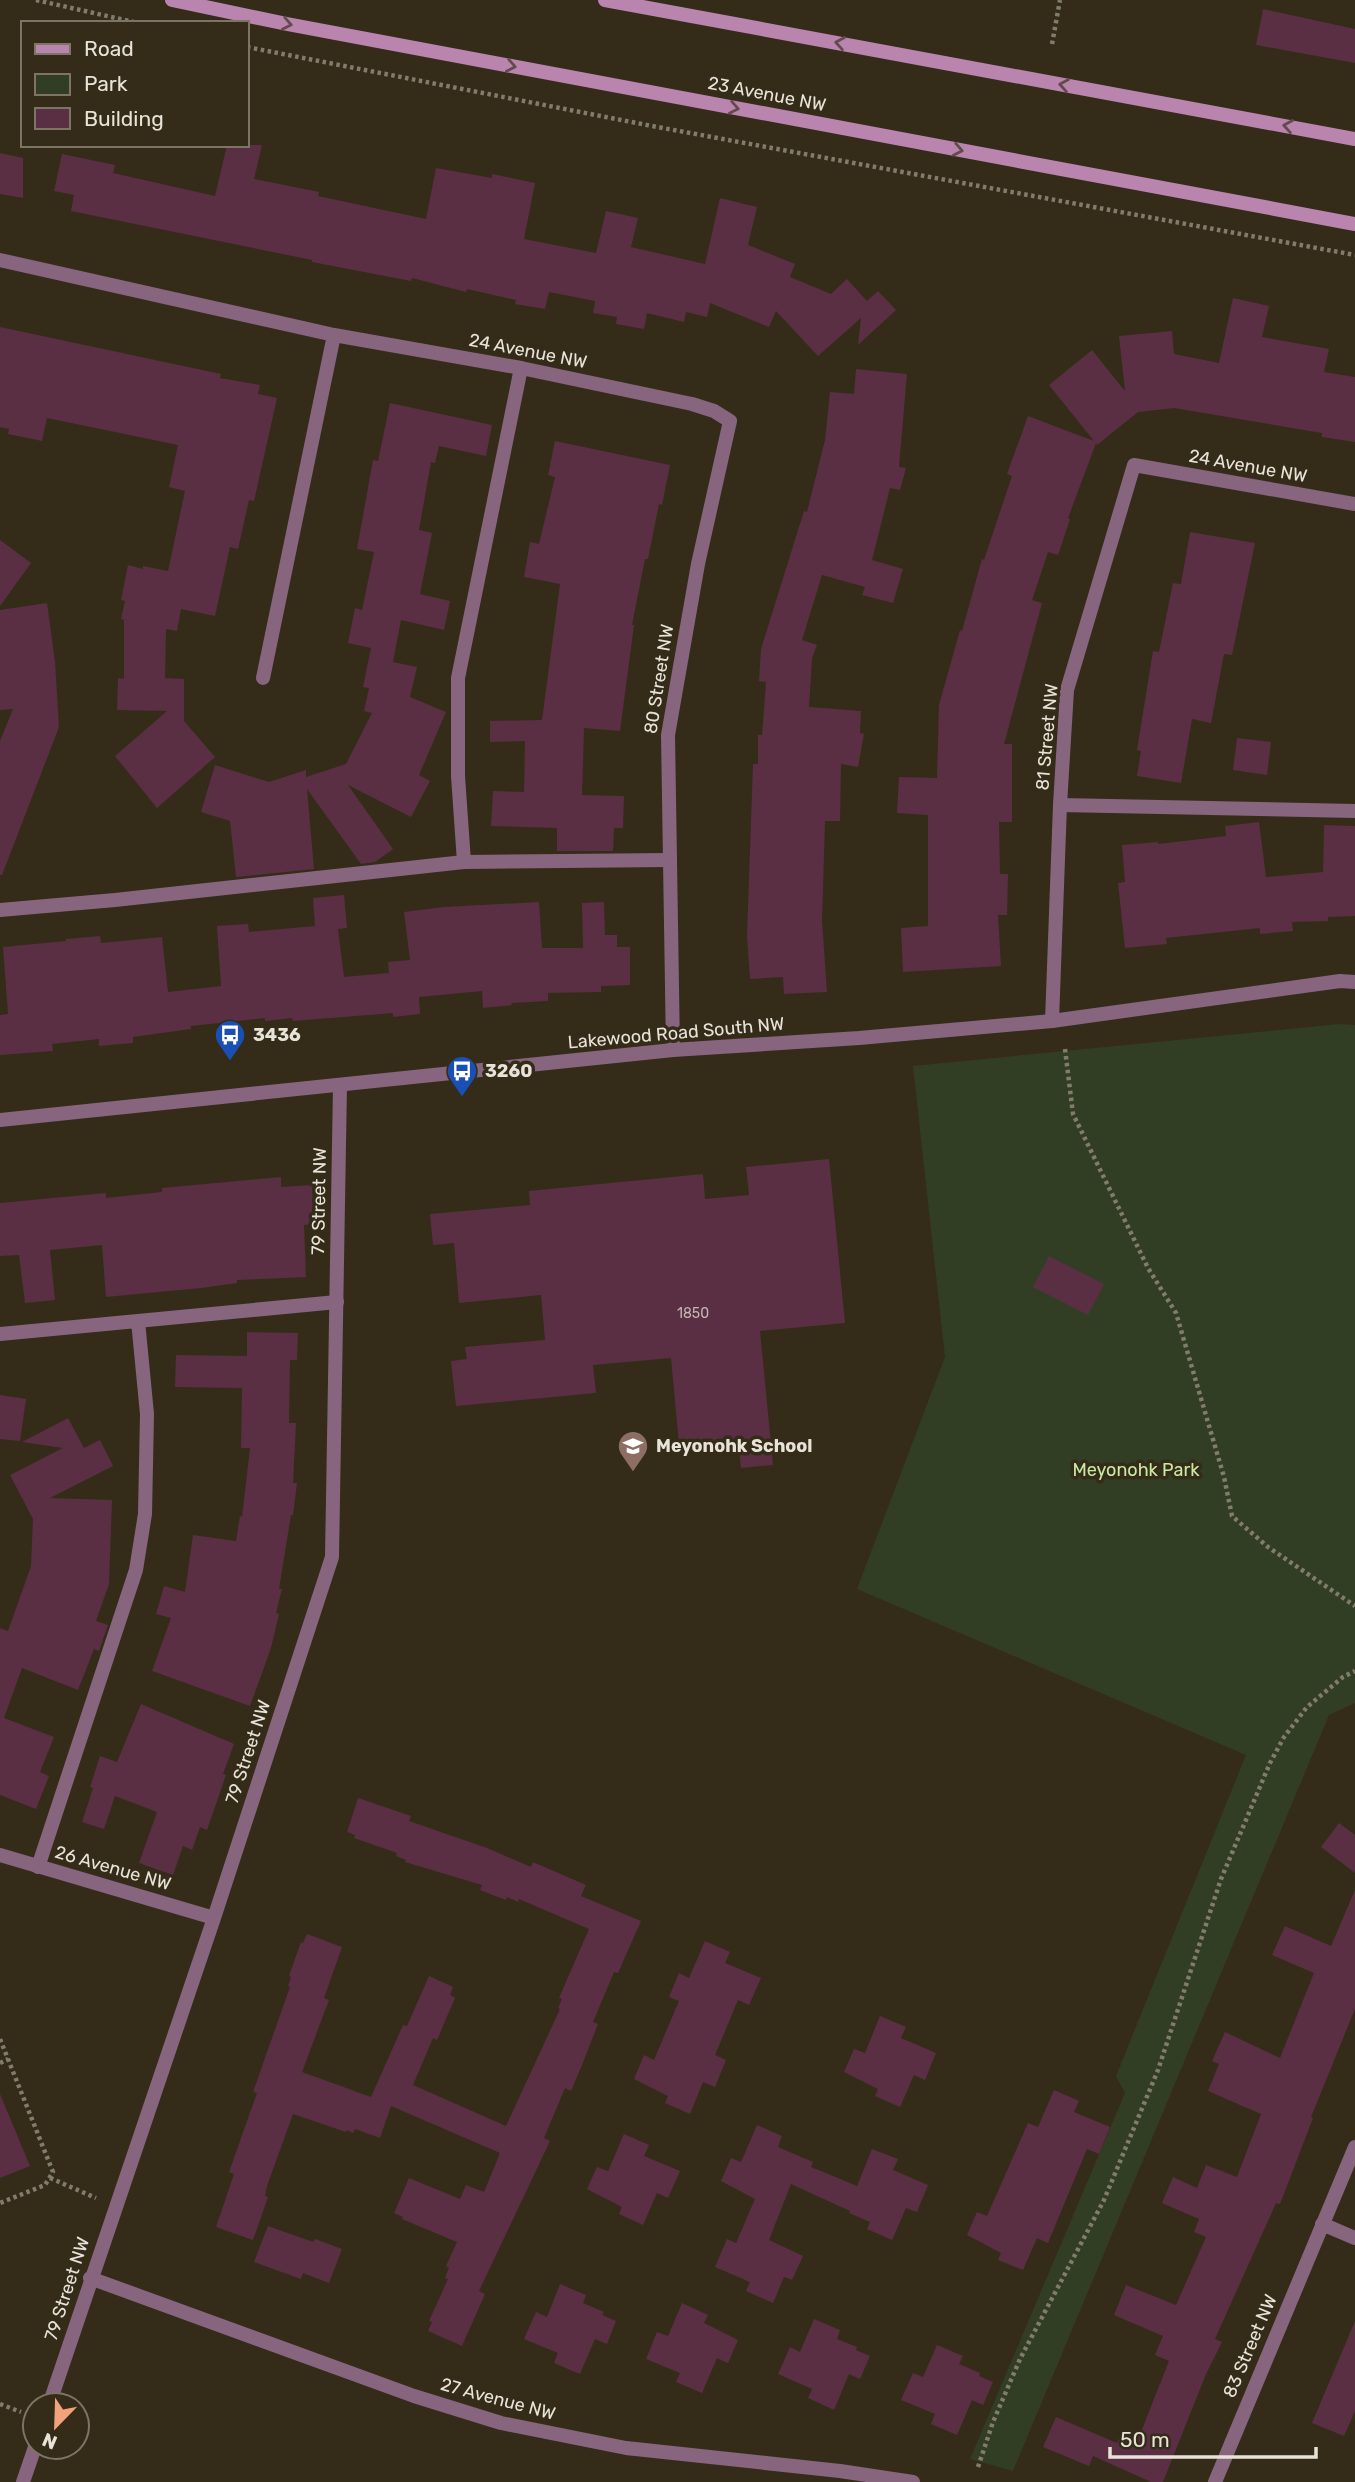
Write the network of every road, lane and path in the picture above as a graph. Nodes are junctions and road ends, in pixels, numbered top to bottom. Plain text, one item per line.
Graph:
1 (36, 0) edge
2 (173, 0) edge
3 (605, 0) edge
4 (1060, 0) edge
5 (129, 21) edge
6 (1052, 44) dead end
7 (248, 47) edge
8 (1355, 139) edge
9 (1355, 224) edge
10 (1355, 255) edge
11 (0, 260) edge
12 (334, 335) junction
13 (521, 368) junction
14 (714, 411) joint
15 (1134, 466) joint
16 (1355, 504) edge
17 (263, 678) dead end
18 (1060, 806) junction
19 (1355, 811) edge
20 (670, 860) junction
21 (464, 862) junction
22 (0, 911) edge
23 (1355, 982) edge
24 (1052, 1021) junction
25 (1065, 1049) dead end
26 (673, 1050) junction
27 (340, 1085) junction
28 (0, 1120) edge
29 (337, 1302) junction
30 (138, 1321) junction
31 (0, 1334) edge
32 (1355, 1606) edge
33 (1355, 1671) edge
34 (0, 1855) edge
35 (38, 1867) junction
36 (214, 1918) junction
37 (0, 2039) edge
38 (8, 2059) junction
39 (0, 2063) edge
40 (1355, 2147) edge
41 (50, 2178) junction
42 (96, 2198) dead end
43 (0, 2203) edge
44 (1322, 2224) junction
45 (1355, 2238) edge
46 (90, 2278) junction
47 (54, 2391) edge
48 (0, 2404) edge
49 (21, 2412) dead end
50 (30, 2461) edge
51 (978, 2467) dead end
52 (23, 2482) edge
53 (913, 2482) edge
54 (1215, 2482) edge

1 - 5 path
2 -> 9 main road, 23 Avenue NW
8 -> 3 main road
4 - 6 path
7 - 10 path
11 - 12 street, 24 Avenue NW
12 - 13 street, 24 Avenue NW
12 - 17 street
13 - 14 street, 24 Avenue NW
13 - 21 street
14 - 20 street, 80 Street NW
15 - 16 street, 24 Avenue NW
15 - 18 street, 81 Street NW
18 - 19 street
18 - 24 street, 81 Street NW
20 - 21 street
20 - 26 street, 80 Street NW
21 - 22 street
23 - 24 street, Lakewood Road South NW
24 - 26 street, Lakewood Road South NW
25 - 32 path
26 - 27 street, Lakewood Road South NW
27 - 28 street, Lakewood Road South NW
27 - 29 street, 79 Street NW
29 - 30 street
29 - 36 street, 79 Street NW
30 - 31 street
30 - 35 street
33 - 51 path
34 - 35 street, 26 Avenue NW
35 - 36 street, 26 Avenue NW
36 - 46 street, 79 Street NW
37 - 38 path
38 - 39 path
38 - 41 path
40 - 44 street, 83 Street NW
41 - 42 path
41 - 43 path
44 - 45 street
44 - 54 street, 83 Street NW
46 - 47 street, 79 Street NW
46 - 53 street, 27 Avenue NW
48 - 49 path
50 - 52 street

